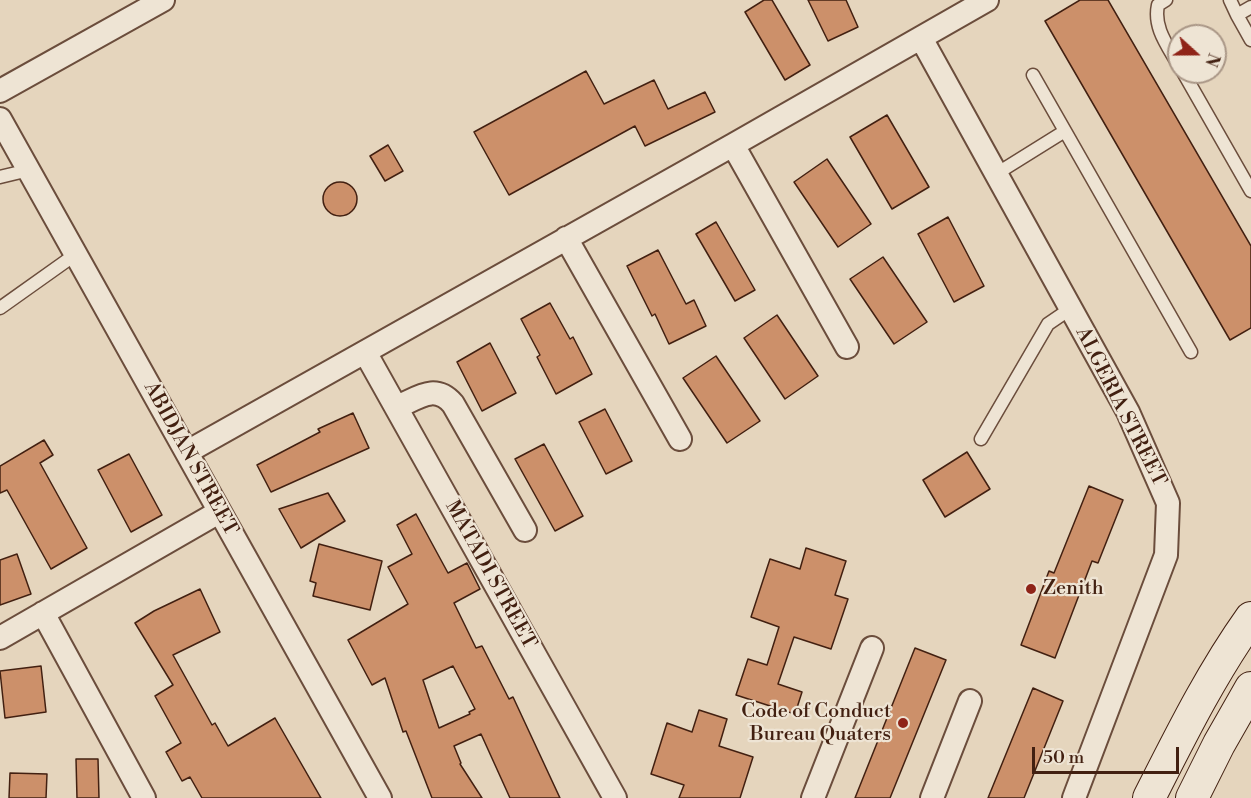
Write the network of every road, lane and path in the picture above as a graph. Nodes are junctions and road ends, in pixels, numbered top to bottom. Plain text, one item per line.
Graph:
1 (163, 0) edge
2 (987, 0) edge
3 (1166, 0) edge
4 (1230, 0) edge
5 (1251, 7) edge
6 (1237, 15) junction
7 (921, 38) junction
8 (1251, 40) edge
9 (1167, 45) edge
10 (1033, 75) dead end
11 (1190, 84) edge
12 (0, 91) edge
13 (0, 119) edge
14 (1065, 131) junction
15 (733, 145) junction
16 (29, 170) junction
17 (996, 174) junction
18 (0, 177) edge
19 (1251, 191) edge
20 (566, 238) junction
21 (76, 254) junction
22 (0, 308) edge
23 (1070, 309) junction
24 (847, 347) dead end
25 (365, 352) junction
26 (1191, 352) dead end
27 (397, 407) junction
28 (680, 439) dead end
29 (981, 439) dead end
30 (187, 452) junction
31 (219, 512) junction
32 (525, 530) dead end
33 (43, 613) junction
34 (1251, 618) edge
35 (0, 638) edge
36 (872, 648) dead end
37 (1251, 688) edge
38 (970, 701) dead end
39 (144, 798) edge
40 (380, 798) edge
41 (615, 798) edge
42 (813, 798) edge
43 (932, 798) edge
44 (1074, 798) edge
45 (1149, 798) edge
46 (1192, 798) edge

1 - 12 street
2 - 7 street
3 - 9 lane
4 - 6 lane
5 - 6 lane
6 - 8 lane
7 - 15 street
7 - 17 street, ALGERIA STREET
10 - 14 lane
11 - 19 lane
13 - 16 street, ABIDJAN STREET
14 - 17 lane
14 - 26 lane
15 - 20 street
15 - 24 street
16 - 18 lane
16 - 21 street, ABIDJAN STREET
17 - 23 street, ALGERIA STREET
20 - 25 street
20 - 28 street
21 - 22 lane
21 - 30 street, ABIDJAN STREET
23 - 29 lane
23 - 44 street, ALGERIA STREET
25 - 27 street, MATADI STREET
25 - 30 street
27 - 32 street
27 - 41 street, MATADI STREET
30 - 31 street, ABIDJAN STREET
31 - 33 street
31 - 40 street, ABIDJAN STREET
33 - 35 street
33 - 39 street
34 - 45 main road
36 - 42 street
37 - 46 main road
38 - 43 street

